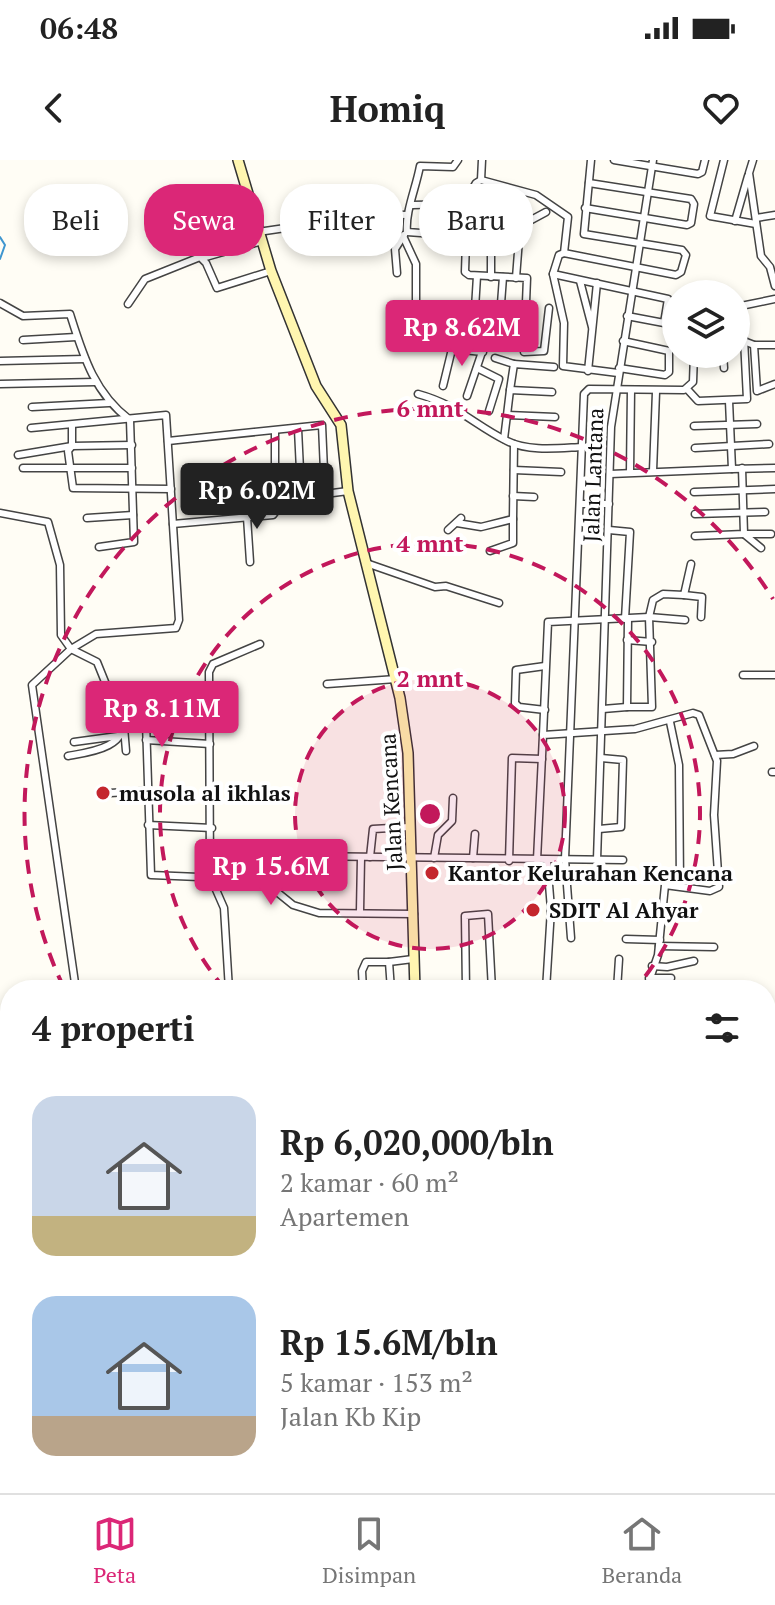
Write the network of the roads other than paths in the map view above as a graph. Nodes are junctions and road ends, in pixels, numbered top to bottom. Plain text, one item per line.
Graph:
1 (238, 160) edge
2 (458, 160) edge
3 (482, 160) edge
4 (591, 160) edge
5 (614, 160) edge
6 (705, 160) edge
7 (724, 160) edge
8 (753, 160) edge
9 (428, 163) edge
10 (653, 163) edge
11 (749, 173) junction
12 (481, 180) junction
13 (589, 183) junction
14 (245, 184) edge
15 (647, 192) junction
16 (412, 205) junction
17 (585, 208) junction
18 (546, 212) dead end
19 (403, 215) edge
20 (406, 215) junction
21 (775, 215) edge
22 (643, 216) junction
23 (735, 221) junction
24 (756, 221) junction
25 (405, 232) junction
26 (639, 241) junction
27 (264, 249) edge
28 (564, 253) junction
29 (208, 256) edge
30 (491, 256) edge
31 (202, 258) junction
32 (635, 267) junction
33 (271, 271) junction
34 (397, 273) dead end
35 (553, 274) junction
36 (477, 276) junction
37 (491, 277) junction
38 (503, 277) junction
39 (516, 278) junction
40 (580, 281) junction
41 (597, 283) junction
42 (775, 286) edge
43 (631, 290) junction
44 (775, 299) edge
45 (0, 303) edge
46 (128, 304) dead end
47 (750, 304) edge
48 (549, 308) dead end
49 (627, 316) junction
50 (594, 334) junction
51 (76, 337) junction
52 (23, 340) dead end
53 (422, 340) dead end
54 (623, 341) junction
55 (750, 343) edge
56 (754, 345) junction
57 (775, 345) edge
58 (484, 349) junction
59 (495, 358) dead end
60 (85, 359) junction
61 (0, 361) edge
62 (514, 364) junction
63 (554, 367) dead end
64 (477, 368) junction
65 (694, 368) edge
66 (745, 368) edge
67 (618, 370) junction
68 (588, 371) junction
69 (95, 382) junction
70 (0, 384) edge
71 (775, 384) edge
72 (443, 386) dead end
73 (615, 389) junction
74 (687, 389) junction
75 (510, 390) junction
76 (631, 390) junction
77 (552, 392) dead end
78 (656, 392) junction
79 (418, 394) dead end
80 (467, 396) dead end
81 (729, 401) junction
82 (109, 403) junction
83 (32, 407) dead end
84 (489, 411) dead end
85 (507, 415) junction
86 (555, 417) dead end
87 (130, 420) junction
88 (757, 424) dead end
89 (72, 425) junction
90 (730, 425) junction
91 (694, 426) dead end
92 (31, 428) dead end
93 (298, 429) junction
94 (275, 432) junction
95 (504, 439) junction
96 (168, 441) junction
97 (514, 444) junction
98 (769, 444) dead end
99 (132, 445) junction
100 (72, 446) junction
101 (583, 447) junction
102 (731, 447) junction
103 (695, 448) dead end
104 (18, 455) dead end
105 (23, 468) dead end
106 (70, 468) junction
107 (132, 468) junction
108 (742, 468) junction
109 (775, 468) edge
110 (732, 469) junction
111 (514, 470) junction
112 (653, 471) junction
113 (561, 472) dead end
114 (630, 472) junction
115 (610, 474) junction
116 (171, 489) junction
117 (775, 489) edge
118 (132, 490) junction
119 (275, 490) junction
120 (743, 490) junction
121 (301, 491) junction
122 (348, 491) junction
123 (694, 492) dead end
124 (325, 494) junction
125 (513, 496) junction
126 (534, 497) dead end
127 (581, 504) junction
128 (609, 504) junction
129 (765, 512) dead end
130 (0, 513) edge
131 (744, 513) junction
132 (695, 514) dead end
133 (133, 515) junction
134 (247, 517) junction
135 (87, 518) dead end
136 (513, 519) junction
137 (173, 524) junction
138 (448, 530) dead end
139 (609, 530) junction
140 (744, 534) junction
141 (771, 534) dead end
142 (695, 536) dead end
143 (99, 547) dead end
144 (761, 548) dead end
145 (490, 551) dead end
146 (250, 562) dead end
147 (369, 564) junction
148 (691, 564) dead end
149 (684, 595) junction
150 (499, 603) dead end
151 (649, 617) junction
152 (701, 617) dead end
153 (607, 619) junction
154 (626, 619) junction
155 (577, 620) junction
156 (685, 620) dead end
157 (627, 640) junction
158 (652, 642) junction
159 (260, 644) dead end
160 (71, 649) junction
161 (545, 666) junction
162 (743, 675) dead end
163 (775, 675) edge
164 (396, 679) junction
165 (327, 684) dead end
166 (627, 707) junction
167 (603, 709) junction
168 (545, 710) junction
169 (123, 720) junction
170 (670, 722) junction
171 (602, 732) junction
172 (572, 734) junction
173 (543, 735) junction
174 (118, 736) junction
175 (146, 740) junction
176 (74, 742) dead end
177 (210, 744) junction
178 (754, 746) dead end
179 (126, 751) dead end
180 (715, 755) junction
181 (68, 756) dead end
182 (601, 758) junction
183 (542, 759) junction
184 (147, 791) junction
185 (110, 793) dead end
186 (453, 798) dead end
187 (148, 825) junction
188 (409, 827) junction
189 (212, 828) junction
190 (599, 829) junction
191 (475, 834) dead end
192 (301, 856) dead end
193 (370, 857) junction
194 (361, 858) junction
195 (434, 858) junction
196 (473, 858) junction
197 (410, 859) junction
198 (565, 859) junction
199 (537, 860) junction
200 (547, 860) junction
201 (597, 860) junction
202 (623, 860) dead end
203 (509, 861) junction
204 (210, 876) junction
205 (680, 885) junction
206 (360, 911) junction
207 (414, 914) junction
208 (571, 938) dead end
209 (626, 939) dead end
210 (659, 943) junction
211 (714, 947) dead end
212 (413, 959) junction
213 (619, 959) dead end
214 (694, 961) dead end
215 (389, 962) junction
216 (652, 966) junction
217 (649, 978) joint
218 (671, 978) dead end
219 (75, 980) edge
220 (228, 980) edge
221 (362, 980) edge
222 (390, 980) edge
223 (414, 980) edge
224 (466, 980) edge
225 (493, 980) edge
226 (547, 980) edge
227 (618, 980) edge

1 - 14 street, Jalan Kencana
2 - 9 street
3 - 12 street
4 - 13 street
5 - 10 street
6 - 10 street
7 - 23 street
8 - 11 street
9 - 16 street
10 - 15 street
11 - 23 street
11 - 24 street
12 - 16 street
12 - 28 street
13 - 15 street
13 - 17 street
15 - 22 street
15 - 22 street
16 - 20 street
17 - 22 street
17 - 26 street
18 - 39 street
19 - 20 street
20 - 25 street
21 - 24 street
22 - 26 street
23 - 24 street
24 - 42 street
25 - 34 street
25 - 36 street
25 - 53 street
26 - 32 street
26 - 32 street
27 - 33 street, Jalan Kencana
28 - 32 street
28 - 35 street
29 - 31 street
30 - 37 street
31 - 33 street
31 - 46 street
32 - 43 street
33 - 122 street, Jalan Kencana
35 - 40 street
35 - 68 street
36 - 37 street
36 - 58 street
37 - 38 street
38 - 39 street
38 - 58 street
39 - 48 street
40 - 41 street
40 - 50 street
41 - 43 street
41 - 50 street
43 - 49 street
43 - 49 street
44 - 47 street
45 - 51 street
49 - 54 street
50 - 68 street
51 - 52 street
51 - 60 street
54 - 67 street
54 - 67 street
55 - 56 street
56 - 57 street
56 - 71 street
58 - 64 street
58 - 72 street
59 - 62 street
60 - 61 street
60 - 69 street
62 - 63 street
62 - 75 street
64 - 80 street
64 - 84 street
65 - 74 street
66 - 81 street
67 - 68 street
67 - 73 street
69 - 70 street
69 - 82 street
73 - 76 street
73 - 101 street, Jalan Lantana
73 - 115 street, Jalan Lantana
74 - 78 street
74 - 81 street
75 - 77 street
75 - 85 street
76 - 78 street
76 - 114 street
78 - 112 street
79 - 95 street, Jalan Lantana
81 - 90 street
82 - 83 street
82 - 87 street
85 - 86 street
85 - 95 street
87 - 89 street
87 - 96 street
87 - 99 street
88 - 90 street
89 - 92 street
89 - 100 street
90 - 91 street
90 - 102 street
93 - 94 street
93 - 121 street
93 - 124 street
94 - 96 street
94 - 119 street
95 - 97 street, Jalan Lantana
96 - 116 street
97 - 101 street, Jalan Lantana
97 - 111 street
98 - 102 street
99 - 100 street
99 - 107 street
100 - 104 street
100 - 106 street
101 - 127 street, Jalan Lantana
102 - 103 street
102 - 110 street
105 - 106 street
106 - 107 street
106 - 118 street
107 - 118 street
108 - 109 street
108 - 110 street
108 - 120 street
110 - 112 street
111 - 113 street
111 - 125 street
112 - 114 street
114 - 115 street
115 - 128 street, Jalan Lantana
116 - 118 street
116 - 137 street
117 - 120 street
118 - 133 street
119 - 121 street
119 - 134 street
120 - 123 street
120 - 131 street
121 - 124 street
122 - 124 street
122 - 147 street, Jalan Kencana
125 - 126 street
125 - 136 street
127 - 128 street
127 - 155 street, Jalan Lantana
128 - 139 street, Jalan Lantana
129 - 131 street
130 - 160 street
131 - 132 street
131 - 140 street
133 - 135 street
133 - 143 street
134 - 137 street
134 - 146 street
136 - 138 street
136 - 145 street
137 - 160 street
139 - 153 street, Jalan Lantana
139 - 154 street
140 - 141 street
140 - 142 street
140 - 144 street
147 - 150 street
147 - 164 street, Jalan Kencana
148 - 149 street
149 - 151 street
149 - 152 street
151 - 154 street
151 - 156 street
151 - 158 street
153 - 154 street
153 - 155 street
153 - 167 street, Jalan Lantana
154 - 157 street
155 - 161 street
155 - 172 street, Jalan Lantana
157 - 158 street
157 - 166 street
158 - 166 street
159 - 177 street
160 - 169 street
160 - 219 street
161 - 168 street
161 - 168 street
162 - 163 street
164 - 165 street
164 - 188 street, Jalan Kencana
166 - 167 street
167 - 171 street, Jalan Lantana
168 - 173 street
169 - 174 street
169 - 175 street
169 - 179 street
170 - 171 street
170 - 180 street
170 - 205 street
171 - 172 street
171 - 182 street, Jalan Lantana
172 - 173 street
172 - 198 street, Jalan Lantana
173 - 183 street
174 - 176 street
174 - 181 street
175 - 177 street
175 - 184 street
177 - 189 street
178 - 180 street
180 - 205 street
182 - 190 street, Jalan Lantana
182 - 190 street
183 - 199 street
183 - 203 street
184 - 185 street
184 - 187 street
186 - 195 street
187 - 189 street
187 - 204 street
188 - 193 street
188 - 197 street, Jalan Kencana
189 - 204 street
190 - 201 street, Jalan Lantana
191 - 196 street
192 - 194 street
193 - 194 street
193 - 197 street
194 - 206 street
195 - 196 street
195 - 197 street
196 - 203 street
197 - 207 street, Jalan Kencana
198 - 200 street
198 - 201 street
198 - 208 street, Jalan Lantana
199 - 200 street
199 - 203 street
200 - 226 street
201 - 202 street
204 - 206 street
204 - 220 street
205 - 210 street
206 - 207 street
207 - 212 street, Jalan Kencana
209 - 210 street
210 - 211 street
210 - 216 street
212 - 215 street
212 - 223 street, Jalan Kencana
213 - 227 street
214 - 216 street
215 - 221 street
215 - 222 street
216 - 217 street
217 - 218 street
224 - 225 street

